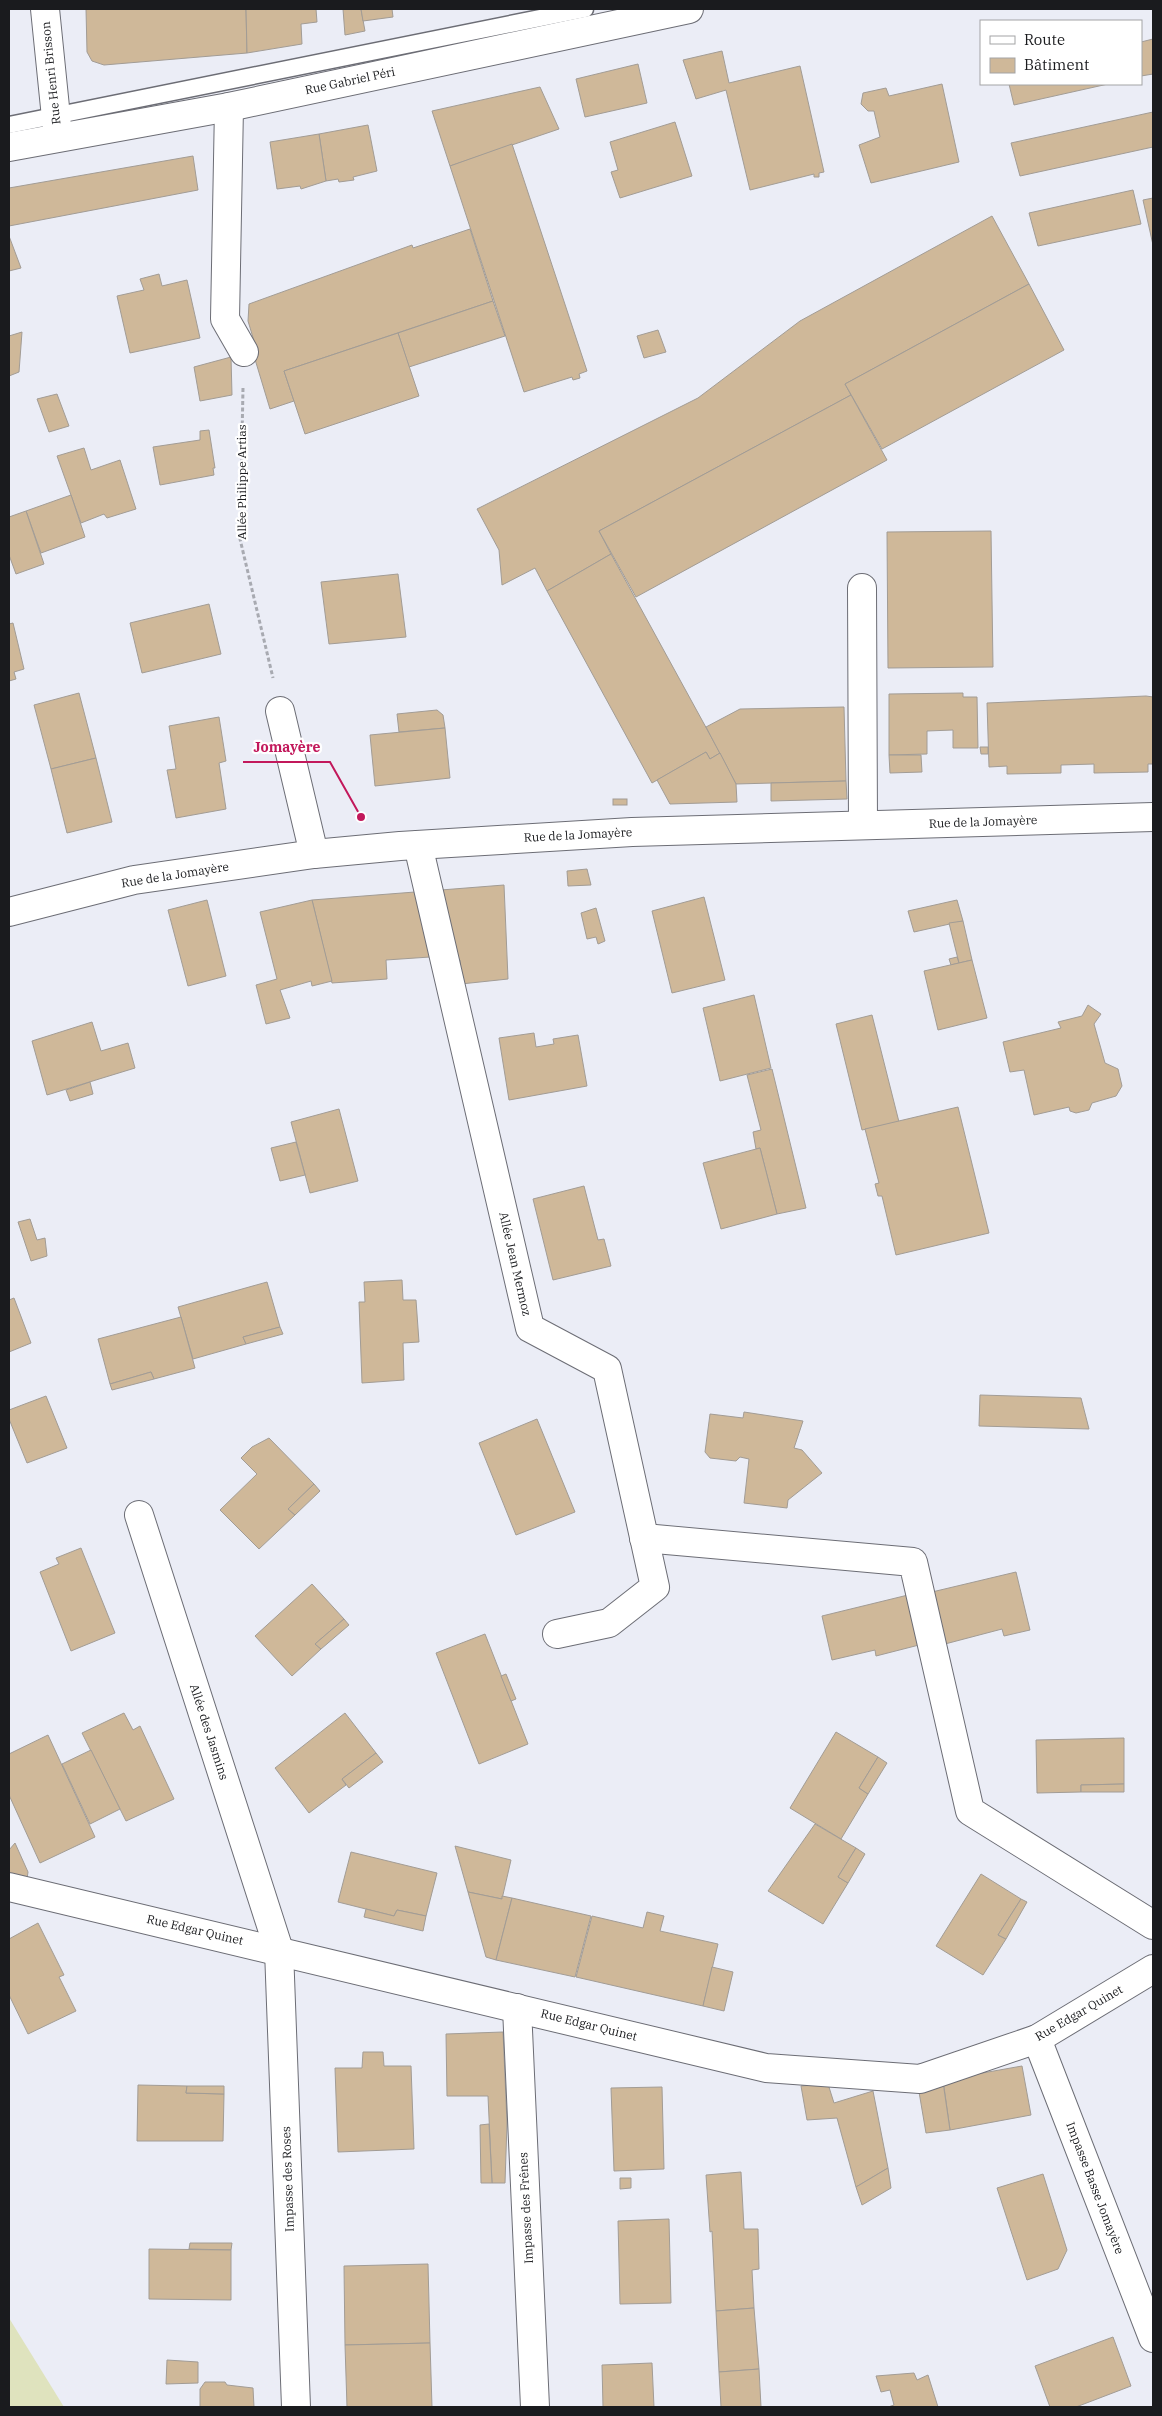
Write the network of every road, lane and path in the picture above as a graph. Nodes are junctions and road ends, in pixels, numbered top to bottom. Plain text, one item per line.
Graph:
1 (45, 9) edge
2 (585, 9) edge
3 (689, 9) edge
4 (229, 107) junction
5 (9, 125) edge
6 (56, 126) junction
7 (9, 147) edge
8 (244, 352) joint
9 (862, 588) dead end
10 (280, 711) joint
11 (1153, 817) edge
12 (863, 825) junction
13 (418, 845) junction
14 (314, 854) junction
15 (9, 912) edge
16 (139, 1514) dead end
17 (644, 1538) junction
18 (557, 1634) dead end
19 (9, 1886) edge
20 (1153, 1926) edge
21 (280, 1950) junction
22 (1153, 1969) edge
23 (517, 2008) junction
24 (1037, 2039) junction
25 (1153, 2338) edge
26 (296, 2407) edge
27 (535, 2407) edge

1 - 6 street, Rue Henri Brisson
2 - 6 lane, Rue Gabriel Péri
3 - 4 street, Rue Gabriel Péri
4 - 6 street, Rue Gabriel Péri
4 - 8 street
5 - 6 lane, Rue Gabriel Péri
6 - 7 street, Rue Gabriel Péri
8 - 10 path, Allée Philippe Artias
9 - 12 street
10 - 14 street
11 - 12 street, Rue de la Jomayère
12 - 13 street, Rue de la Jomayère
13 - 14 street, Rue de la Jomayère
13 - 17 street, Allée Jean Mermoz
14 - 15 street, Rue de la Jomayère
16 - 21 street, Allée des Jasmins
17 - 18 street, Allée Jean Mermoz
17 - 20 street
19 - 21 street, Rue Edgar Quinet
21 - 23 street, Rue Edgar Quinet
21 - 26 street, Impasse des Roses
22 - 24 street, Rue Edgar Quinet
23 - 24 street, Rue Edgar Quinet
23 - 27 street, Impasse des Frênes
24 - 25 street, Impasse Basse Jomayère

